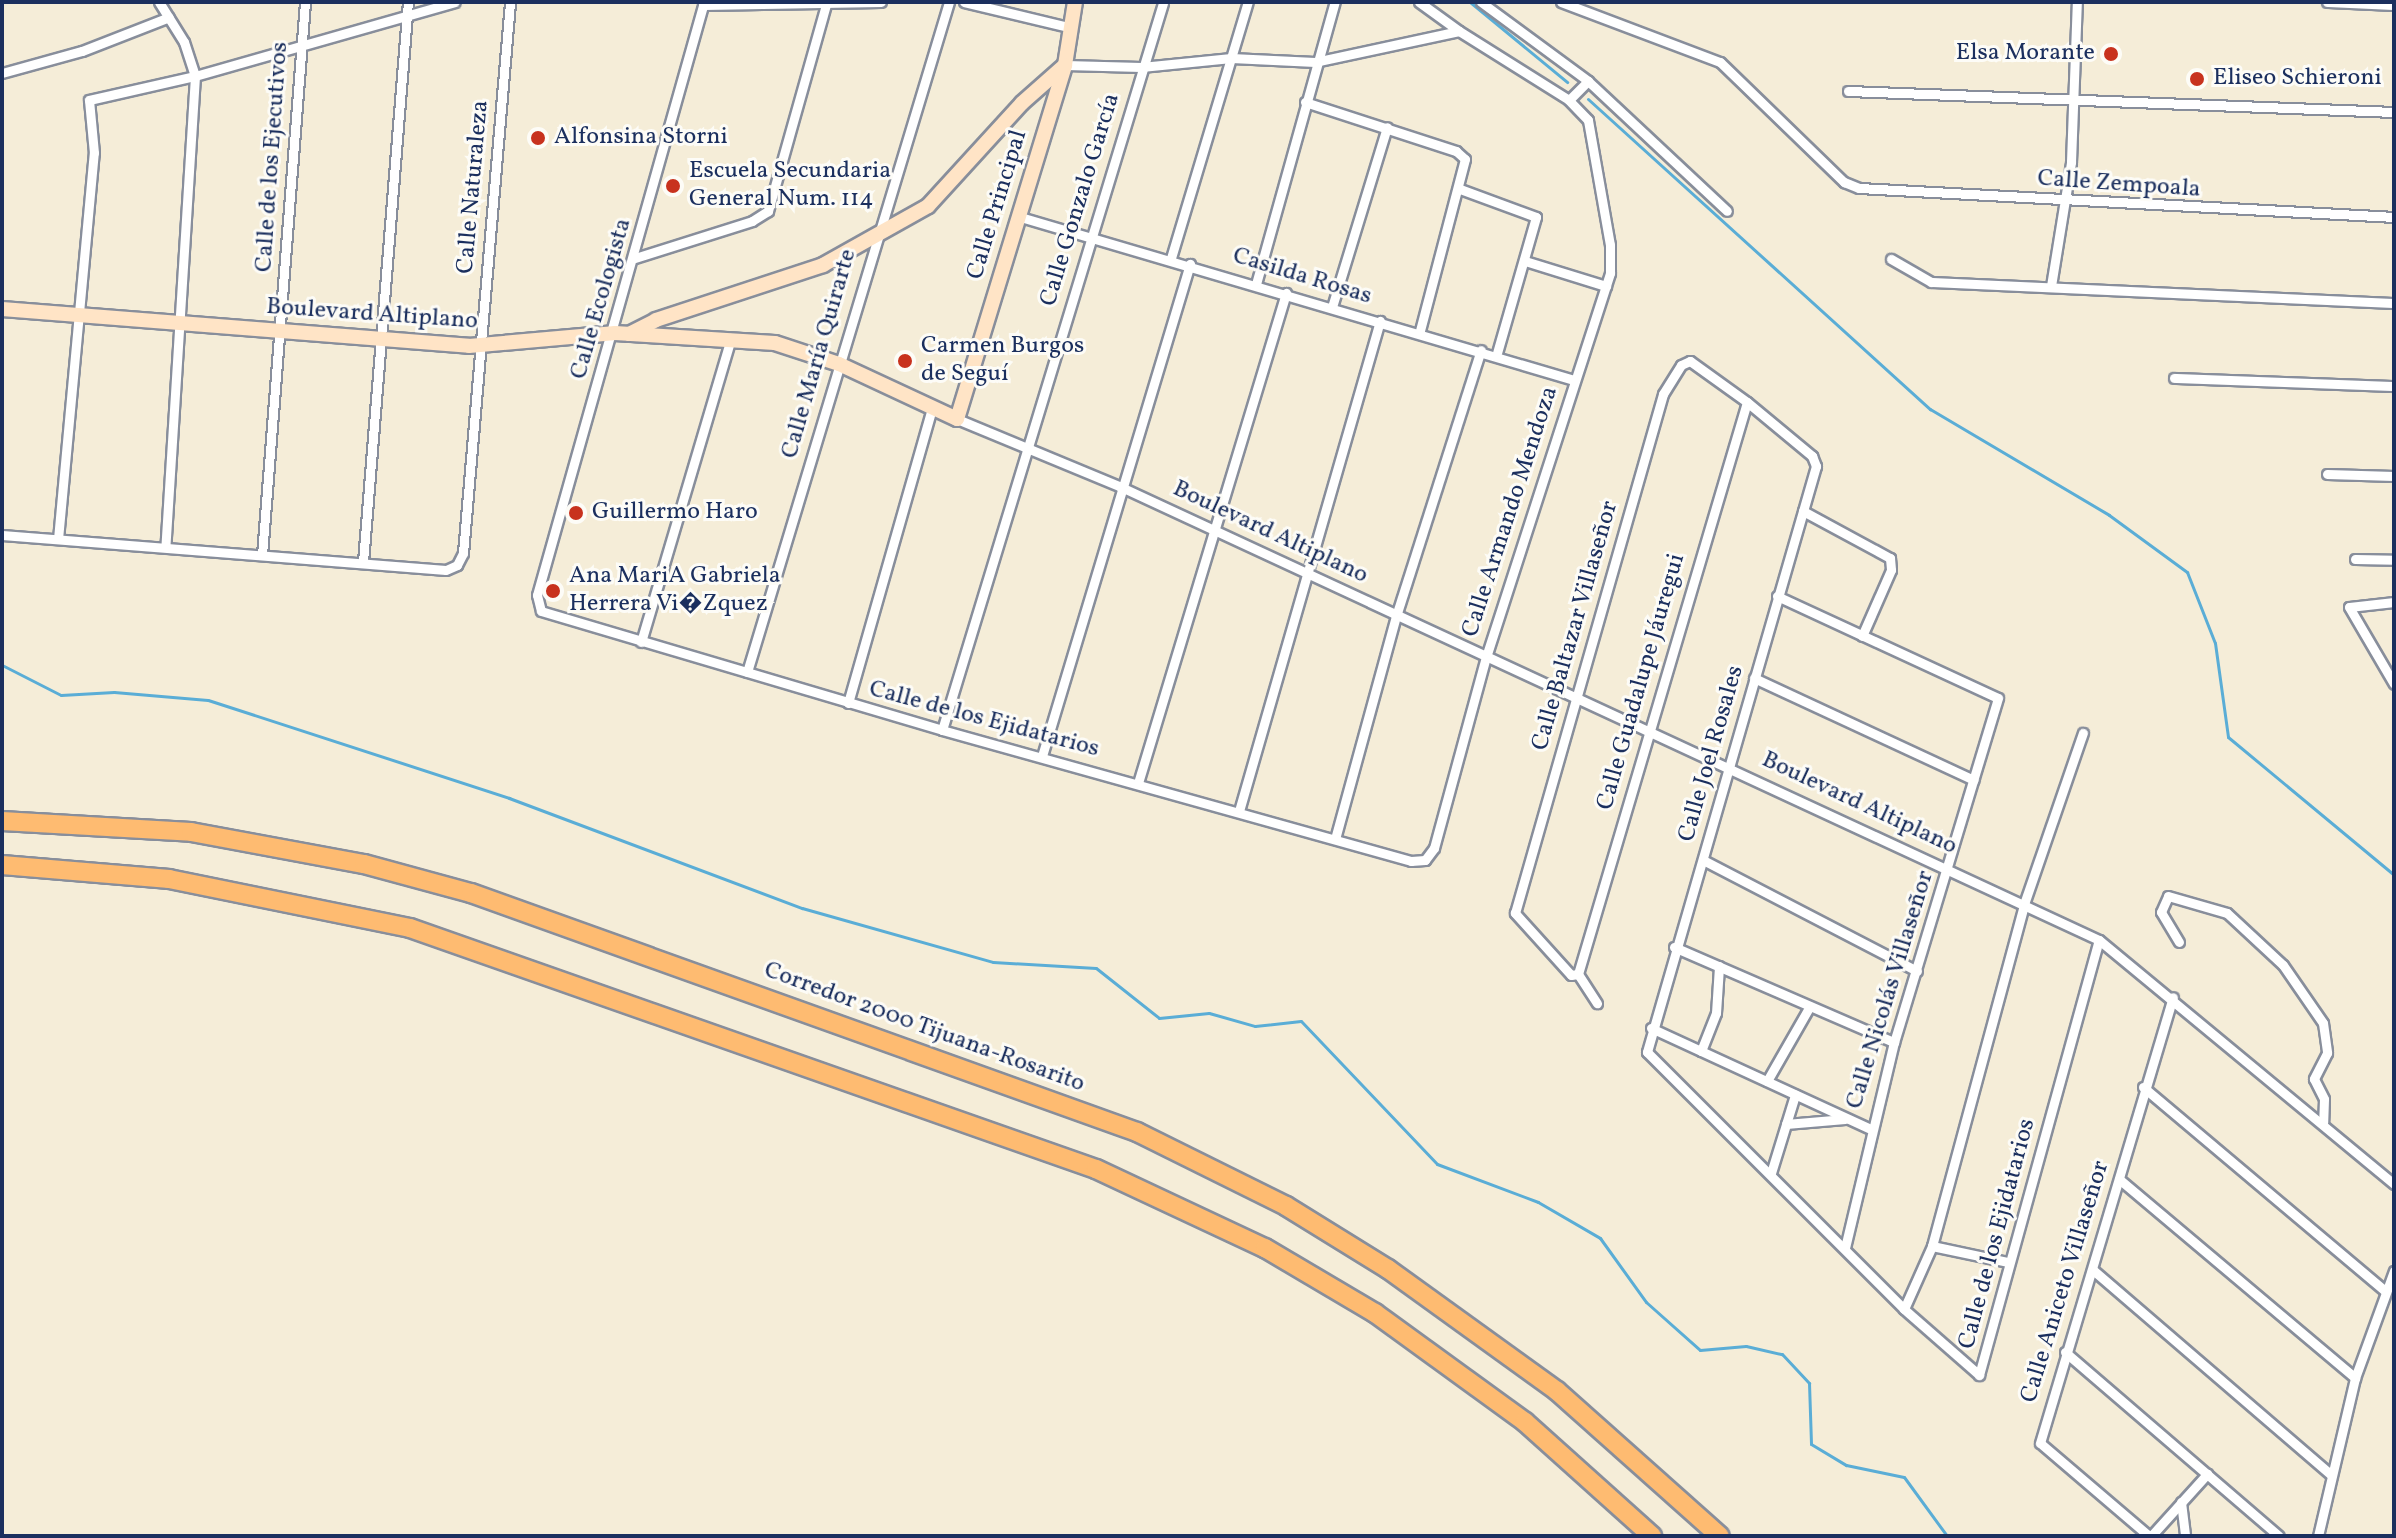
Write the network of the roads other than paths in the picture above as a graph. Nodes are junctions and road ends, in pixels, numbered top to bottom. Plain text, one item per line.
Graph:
1 (159, 2) edge
2 (305, 2) edge
3 (408, 2) edge
4 (455, 2) edge
5 (510, 2) edge
6 (881, 2) edge
7 (949, 2) edge
8 (964, 2) edge
9 (1075, 2) edge
10 (1248, 2) edge
11 (1335, 2) edge
12 (1419, 2) edge
13 (1481, 2) edge
14 (1561, 2) edge
15 (2077, 2) edge
16 (2327, 2) edge
17 (704, 3) edge
18 (1163, 3) edge
19 (826, 5) junction
20 (2394, 5) edge
21 (406, 15) junction
22 (169, 17) junction
23 (1072, 28) junction
24 (1459, 31) junction
25 (301, 42) junction
26 (1231, 58) junction
27 (1315, 62) junction
28 (1065, 65) junction
29 (1141, 67) junction
30 (2, 73) edge
31 (195, 76) junction
32 (1588, 81) junction
33 (1848, 91) dead end
34 (1569, 100) junction
35 (2074, 100) junction
36 (1305, 102) junction
37 (2394, 112) edge
38 (1387, 127) junction
39 (1460, 189) junction
40 (2065, 200) junction
41 (1727, 211) dead end
42 (1017, 216) junction
43 (2394, 217) edge
44 (1091, 236) junction
45 (875, 237) junction
46 (635, 258) junction
47 (1171, 258) junction
48 (1891, 259) dead end
49 (1525, 261) junction
50 (1190, 264) junction
51 (1256, 284) junction
52 (1606, 286) junction
53 (2051, 286) junction
54 (1286, 293) junction
55 (2394, 303) edge
56 (1332, 307) junction
57 (2, 309) edge
58 (78, 314) junction
59 (1380, 321) junction
60 (180, 324) junction
61 (1420, 331) junction
62 (280, 332) junction
63 (622, 333) junction
64 (731, 338) junction
65 (382, 340) junction
66 (481, 346) junction
67 (1481, 350) junction
68 (1497, 353) junction
69 (839, 364) junction
70 (2174, 378) dead end
71 (1574, 380) junction
72 (2394, 386) edge
73 (1747, 402) junction
74 (932, 408) junction
75 (957, 419) junction
76 (1029, 449) junction
77 (2327, 474) dead end
78 (2394, 476) edge
79 (1119, 486) junction
80 (1803, 511) junction
81 (1212, 530) junction
82 (2, 535) edge
83 (58, 539) junction
84 (165, 547) junction
85 (262, 555) junction
86 (2355, 559) dead end
87 (2394, 560) edge
88 (363, 562) junction
89 (1304, 573) junction
90 (1777, 596) junction
91 (2394, 602) edge
92 (538, 606) joint
93 (1396, 616) junction
94 (1862, 636) junction
95 (641, 642) junction
96 (1486, 657) junction
97 (747, 672) junction
98 (1754, 678) junction
99 (2394, 684) edge
100 (1577, 700) junction
101 (848, 703) junction
102 (942, 730) junction
103 (1647, 732) junction
104 (2083, 733) dead end
105 (1042, 756) junction
106 (1728, 767) junction
107 (1974, 780) junction
108 (1138, 783) junction
109 (1239, 811) junction
110 (2, 821) edge
111 (1335, 839) junction
112 (1425, 860) joint
113 (1703, 860) junction
114 (2, 865) edge
115 (1948, 871) junction
116 (2024, 904) junction
117 (2099, 940) junction
118 (2179, 942) dead end
119 (1674, 947) junction
120 (1719, 966) junction
121 (1917, 971) junction
122 (1578, 974) junction
123 (2173, 997) junction
124 (1597, 1003) dead end
125 (1810, 1006) junction
126 (1651, 1028) junction
127 (1894, 1042) junction
128 (1701, 1051) junction
129 (1651, 1060) joint
130 (1767, 1081) junction
131 (2143, 1087) junction
132 (1795, 1095) junction
133 (1848, 1119) junction
134 (2323, 1122) junction
135 (1786, 1124) junction
136 (1871, 1129) junction
137 (1771, 1173) junction
138 (2119, 1179) junction
139 (2394, 1184) edge
140 (1932, 1246) junction
141 (1845, 1248) junction
142 (2008, 1262) junction
143 (2093, 1270) junction
144 (2394, 1271) edge
145 (2385, 1291) junction
146 (1904, 1309) junction
147 (2065, 1352) junction
148 (2355, 1378) junction
149 (2207, 1474) junction
150 (2331, 1475) junction
151 (2181, 1502) junction
152 (1652, 1536) edge
153 (1720, 1536) edge
154 (2150, 1536) edge
155 (2185, 1536) edge
156 (2279, 1536) edge
157 (2318, 1536) edge

1 - 22 street
2 - 25 street, Calle de los Ejecutivos
3 - 21 street
4 - 21 street
5 - 66 street, Calle Naturaleza
6 - 19 street
7 - 45 street, Calle María Quirarte
8 - 23 street
9 - 23 street, Calle Principal
10 - 26 street
11 - 27 street
12 - 24 street
13 - 32 street
14 - 40 street, Calle Zempoala
15 - 35 street
16 - 20 street
17 - 19 street
17 - 46 street, Calle Ecologista
18 - 29 street, Calle Gonzalo García
19 - 46 street
21 - 25 street
21 - 65 street
22 - 30 street
22 - 31 street
23 - 28 street, Calle Principal
24 - 27 street
24 - 34 street
25 - 31 street
25 - 62 street, Calle de los Ejecutivos
26 - 27 street
26 - 29 street
26 - 47 street
27 - 36 street
28 - 29 street
28 - 42 street, Calle Principal
28 - 45 street
29 - 44 street, Calle Gonzalo García
31 - 58 street
31 - 60 street
32 - 34 street
32 - 41 street
33 - 35 street
34 - 52 street, Calle Armando Mendoza
35 - 37 street
35 - 40 street
36 - 38 street
36 - 51 street
38 - 39 street
38 - 56 street
39 - 49 street
39 - 61 street
40 - 43 street, Calle Zempoala
40 - 53 street
42 - 44 street, Casilda Rosas
42 - 75 street, Calle Principal
44 - 47 street, Casilda Rosas
44 - 76 street, Calle Gonzalo García
45 - 63 street
45 - 69 street, Calle María Quirarte
46 - 63 street, Calle Ecologista
47 - 50 street, Casilda Rosas
48 - 53 street
49 - 52 street
49 - 68 street
50 - 51 street, Casilda Rosas
50 - 79 street
51 - 54 street, Casilda Rosas
52 - 71 street, Calle Armando Mendoza
53 - 55 street
54 - 56 street, Casilda Rosas
54 - 81 street
56 - 59 street, Casilda Rosas
57 - 58 street, Boulevard Altiplano
58 - 60 street, Boulevard Altiplano
58 - 83 street
59 - 61 street, Casilda Rosas
59 - 89 street
60 - 62 street, Boulevard Altiplano
60 - 84 street
61 - 67 street, Casilda Rosas
62 - 65 street, Boulevard Altiplano
62 - 85 street, Calle de los Ejecutivos
63 - 64 street, Boulevard Altiplano
63 - 66 street, Boulevard Altiplano
63 - 92 street, Calle Ecologista
64 - 69 street, Boulevard Altiplano
64 - 95 street
65 - 66 street, Boulevard Altiplano
65 - 88 street
66 - 88 street, Calle Naturaleza
67 - 68 street, Casilda Rosas
67 - 93 street
68 - 71 street, Casilda Rosas
69 - 74 street, Boulevard Altiplano
69 - 97 street, Calle María Quirarte
70 - 72 street
71 - 96 street, Calle Armando Mendoza
73 - 80 street, Calle Joel Rosales
73 - 100 street, Calle Baltazar Villaseñor
73 - 103 street, Calle Guadalupe Jáuregui
74 - 75 street, Boulevard Altiplano
74 - 101 street
75 - 76 street, Boulevard Altiplano
76 - 79 street, Boulevard Altiplano
76 - 102 street, Calle Gonzalo García
77 - 78 street
79 - 81 street, Boulevard Altiplano
79 - 105 street
80 - 90 street, Calle Joel Rosales
80 - 94 street
81 - 89 street, Boulevard Altiplano
81 - 108 street
82 - 83 street
83 - 84 street
84 - 85 street
85 - 88 street
86 - 87 street
89 - 93 street, Boulevard Altiplano
89 - 109 street
90 - 94 street
90 - 98 street, Calle Joel Rosales
91 - 99 street
92 - 95 street, Calle de los Ejidatarios
93 - 96 street, Boulevard Altiplano
93 - 111 street
94 - 107 street, Calle Nicolás Villaseñor
95 - 97 street, Calle de los Ejidatarios
96 - 100 street, Boulevard Altiplano
96 - 112 street, Calle Armando Mendoza
97 - 101 street, Calle de los Ejidatarios
98 - 106 street, Calle Joel Rosales
98 - 107 street
100 - 103 street, Boulevard Altiplano
100 - 122 street, Calle Baltazar Villaseñor
101 - 102 street, Calle de los Ejidatarios
102 - 105 street, Calle de los Ejidatarios
103 - 106 street, Boulevard Altiplano
103 - 122 street, Calle Guadalupe Jáuregui
104 - 116 street
105 - 108 street, Calle de los Ejidatarios
106 - 113 street, Calle Joel Rosales
106 - 115 street, Boulevard Altiplano
107 - 115 street, Calle Nicolás Villaseñor
108 - 109 street, Calle de los Ejidatarios
109 - 111 street, Calle de los Ejidatarios
110 - 153 highway, Corredor 2000 Tijuana-Rosarito
111 - 112 street, Calle de los Ejidatarios
113 - 119 street, Calle Joel Rosales
113 - 121 street
114 - 152 highway
115 - 116 street, Boulevard Altiplano
115 - 121 street, Calle Nicolás Villaseñor
116 - 117 street, Boulevard Altiplano
116 - 140 street
117 - 123 street, Boulevard Altiplano
117 - 142 street, Calle de los Ejidatarios
118 - 134 street
119 - 120 street
119 - 126 street, Calle Joel Rosales
120 - 125 street
120 - 128 street
121 - 127 street, Calle Nicolás Villaseñor
122 - 124 street
123 - 131 street, Calle Aniceto Villaseñor
123 - 134 street, Boulevard Altiplano
125 - 127 street
125 - 130 street
126 - 128 street
126 - 129 street, Calle Joel Rosales
127 - 136 street, Calle Nicolás Villaseñor
128 - 130 street
129 - 137 street, Calle de los Ejidatarios
130 - 132 street
131 - 138 street, Calle Aniceto Villaseñor
131 - 145 street
132 - 133 street
132 - 135 street
133 - 135 street
133 - 136 street
134 - 139 street, Boulevard Altiplano
135 - 137 street
136 - 141 street, Calle Nicolás Villaseñor
137 - 141 street, Calle de los Ejidatarios
138 - 143 street, Calle Aniceto Villaseñor
138 - 148 street
140 - 142 street
140 - 146 street
141 - 146 street, Calle de los Ejidatarios
142 - 146 street, Calle de los Ejidatarios
143 - 147 street, Calle Aniceto Villaseñor
143 - 150 street
144 - 145 street
145 - 148 street
147 - 149 street
147 - 154 street, Calle Aniceto Villaseñor
148 - 150 street
149 - 151 street
149 - 156 street
150 - 157 street
151 - 154 street
151 - 155 street

